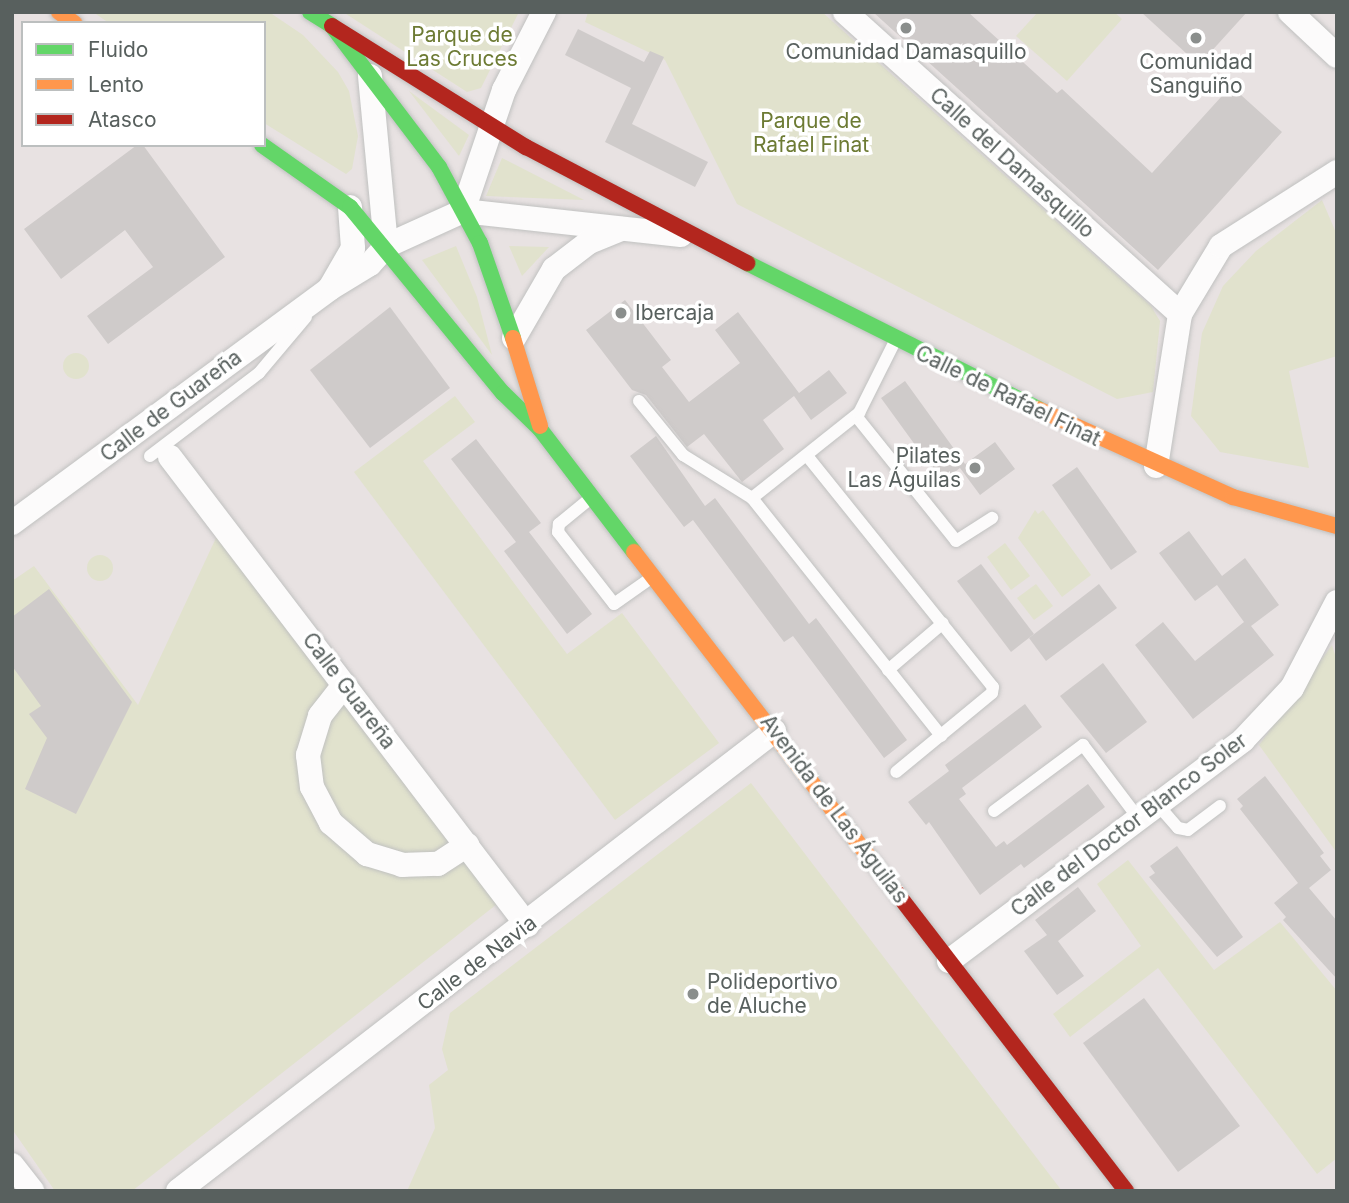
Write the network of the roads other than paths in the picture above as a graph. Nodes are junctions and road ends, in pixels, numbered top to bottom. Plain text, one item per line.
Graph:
1 (310, 12) edge
2 (544, 12) edge
3 (845, 12) edge
4 (1290, 12) edge
5 (332, 26) junction
6 (1337, 56) edge
7 (370, 72) junction
8 (493, 125) junction
9 (265, 147) edge
10 (1337, 172) edge
11 (377, 176) junction
12 (342, 201) junction
13 (463, 211) junction
14 (628, 227) junction
15 (691, 237) junction
16 (386, 246) junction
17 (329, 289) junction
18 (1180, 314) junction
19 (514, 338) junction
20 (895, 341) junction
21 (639, 401) dead end
22 (856, 416) junction
23 (540, 429) junction
24 (160, 457) joint
25 (808, 457) junction
26 (1156, 466) junction
27 (593, 496) junction
28 (751, 498) junction
29 (14, 518) edge
30 (992, 518) dead end
31 (1337, 526) edge
32 (654, 576) junction
33 (1337, 601) edge
34 (943, 623) junction
35 (888, 670) junction
36 (344, 685) junction
37 (774, 731) junction
38 (941, 736) junction
39 (896, 772) dead end
40 (1220, 806) dead end
41 (994, 811) dead end
42 (1148, 812) junction
43 (467, 845) junction
44 (527, 925) junction
45 (949, 961) junction
46 (12, 1165) edge
47 (32, 1191) edge
48 (178, 1191) edge
49 (1126, 1191) edge

1 - 5 street, Avenida de Las Águilas
2 - 8 street
3 - 18 street, Calle del Damasquillo
4 - 6 street
5 - 7 street, Avenida de Las Águilas
5 - 8 street, Calle de Rafael Finat
7 - 11 street
7 - 13 street, Avenida de Las Águilas
8 - 13 street
8 - 15 street, Calle de Rafael Finat
9 - 12 street, Avenida de Las Águilas
10 - 18 street
11 - 12 street
11 - 16 street
12 - 16 street, Avenida de Las Águilas
12 - 17 street, Calle de Guareña
13 - 14 street, Calle de Rafael Finat
13 - 16 street
13 - 19 street, Avenida de Las Águilas
14 - 15 street, Calle de Rafael Finat
14 - 19 street
15 - 20 street, Calle de Rafael Finat
16 - 17 street, Calle de Guareña
16 - 23 street, Avenida de Las Águilas
17 - 24 lane
17 - 29 street, Calle de Guareña
18 - 26 street
19 - 23 street, Avenida de Las Águilas
20 - 22 lane
20 - 26 street, Calle de Rafael Finat
21 - 28 lane
22 - 25 lane
22 - 30 lane
23 - 27 street, Avenida de Las Águilas
24 - 36 street, Calle Guareña
25 - 28 lane
25 - 34 lane
26 - 31 street, Calle de Rafael Finat
27 - 32 street, Avenida de Las Águilas
27 - 32 lane
28 - 35 lane
32 - 37 street, Avenida de Las Águilas
33 - 42 street, Calle del Doctor Blanco Soler
34 - 35 lane
34 - 38 lane
35 - 38 lane
36 - 43 street, Calle Guareña
36 - 43 street
37 - 44 street, Calle de Navia
37 - 45 street, Avenida de Las Águilas
38 - 39 lane
40 - 42 lane
41 - 42 lane
42 - 45 street, Calle del Doctor Blanco Soler
43 - 44 street, Calle Guareña
44 - 48 street, Calle de Navia
45 - 49 street, Avenida de Las Águilas
46 - 47 street

